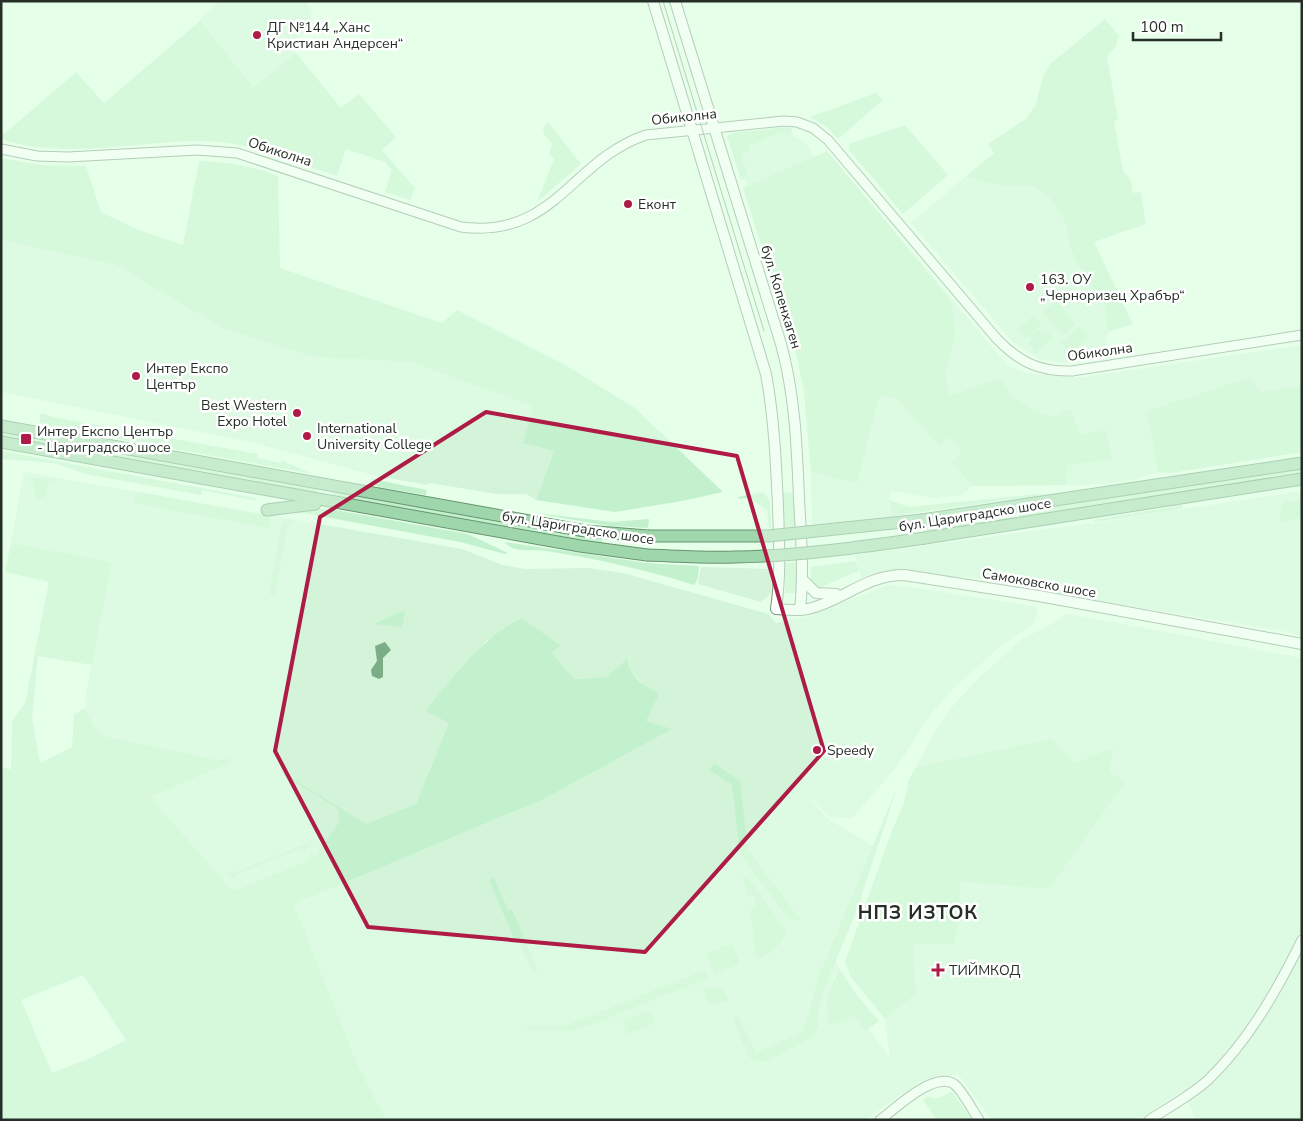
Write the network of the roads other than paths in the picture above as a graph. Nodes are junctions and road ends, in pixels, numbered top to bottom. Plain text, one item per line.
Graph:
1 (652, 1) edge
2 (675, 1) edge
3 (714, 127) junction
4 (692, 130) junction
5 (1, 149) edge
6 (1302, 335) edge
7 (1, 426) edge
8 (1, 442) edge
9 (1302, 463) edge
10 (1302, 479) edge
11 (334, 502) junction
12 (267, 510) dead end
13 (803, 580) junction
14 (842, 594) junction
15 (800, 610) junction
16 (1302, 644) edge
17 (1302, 940) edge
18 (880, 1120) edge
19 (979, 1120) edge
20 (1149, 1120) edge

1 - 4 main road
2 - 3 main road, бул. Копенхаген
3 - 4 street, Обиколна
3 - 6 street, Обиколна
3 - 13 main road, бул. Копенхаген
4 - 5 street, Обиколна
4 - 15 main road, Самоковско шосе
7 - 9 highway, бул. Цариградско шосе, bridge
8 - 11 highway, бул. Цариградско шосе
10 - 11 highway, бул. Цариградско шосе, bridge
11 - 12 highway
13 - 14 main road
13 - 15 main road, бул. Копенхаген
14 - 15 main road, Самоковско шосе
14 - 16 main road, Самоковско шосе
17 - 20 street
18 - 19 street

